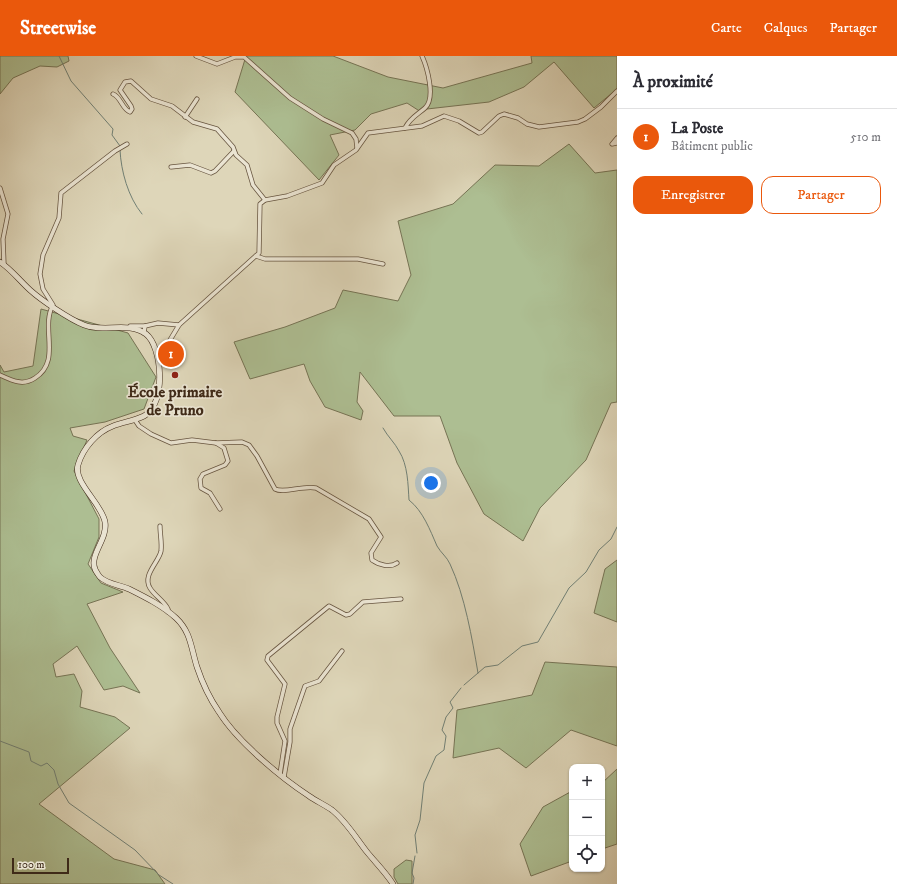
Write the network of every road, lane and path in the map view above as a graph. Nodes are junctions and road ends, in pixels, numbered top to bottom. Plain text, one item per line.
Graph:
1 (196, 56) edge
2 (422, 56) edge
3 (243, 57) edge
4 (617, 91) edge
5 (113, 94) dead end
6 (197, 99) dead end
7 (185, 117) junction
8 (405, 128) junction
9 (617, 138) edge
10 (127, 144) dead end
11 (617, 144) edge
12 (358, 148) junction
13 (234, 151) junction
14 (171, 167) dead end
15 (0, 188) edge
16 (265, 200) junction
17 (256, 256) junction
18 (2, 263) edge
19 (383, 264) dead end
20 (53, 305) junction
21 (179, 325) junction
22 (145, 326) junction
23 (127, 328) junction
24 (144, 333) junction
25 (158, 368) junction
26 (0, 375) edge
27 (135, 420) junction
28 (216, 442) junction
29 (220, 509) dead end
30 (160, 526) dead end
31 (397, 563) dead end
32 (401, 599) dead end
33 (168, 612) junction
34 (342, 651) dead end
35 (282, 775) junction
36 (393, 884) edge

1 - 3 street
2 - 8 street
3 - 12 street
4 - 8 street
5 - 7 street
6 - 7 street
7 - 13 street
8 - 12 street
9 - 11 street
10 - 20 street
12 - 16 street
13 - 14 street
13 - 16 street
15 - 18 street
16 - 17 street
17 - 19 street
17 - 21 street
18 - 20 street
20 - 23 street
20 - 26 street
21 - 22 street
21 - 25 street
22 - 23 street
22 - 24 street
23 - 24 street
24 - 25 street
25 - 27 street
27 - 28 street
27 - 33 street
28 - 29 street
28 - 31 street
30 - 33 street
32 - 35 street
33 - 35 street
34 - 35 street
35 - 36 street

